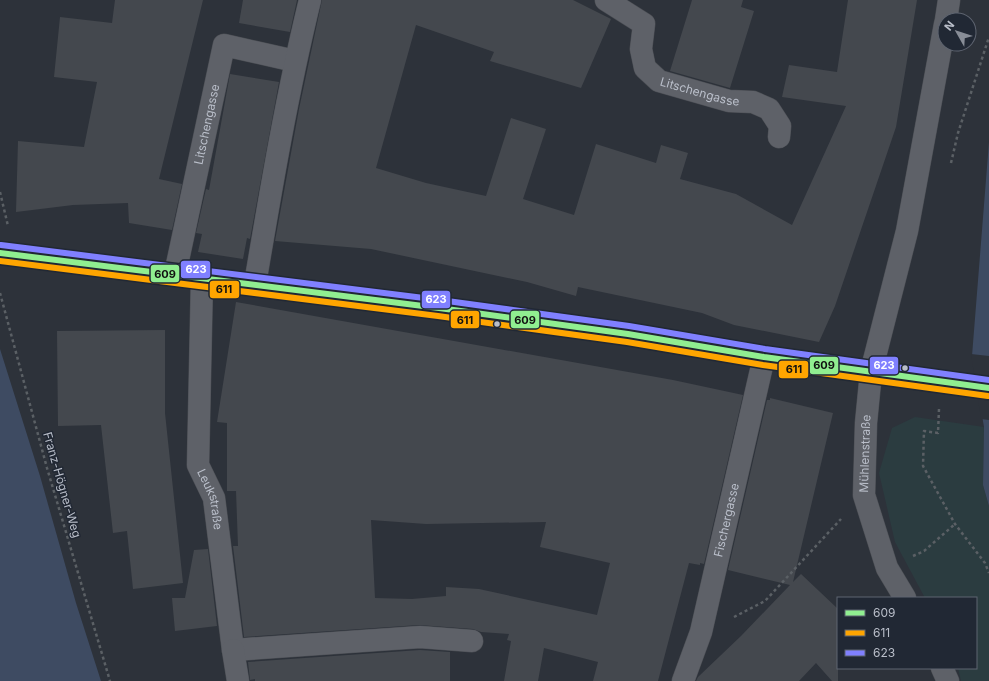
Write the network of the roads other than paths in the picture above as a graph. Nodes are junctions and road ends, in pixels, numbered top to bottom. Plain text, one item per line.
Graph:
1 (310, 0) edge
2 (606, 0) edge
3 (949, 0) edge
4 (947, 12) edge
5 (940, 52) edge
6 (295, 61) junction
7 (779, 138) dead end
8 (4, 254) edge
9 (175, 274) junction
10 (202, 278) junction
11 (255, 284) junction
12 (764, 357) junction
13 (871, 372) junction
14 (981, 386) edge
15 (904, 597) edge
16 (472, 641) dead end
17 (233, 650) junction
18 (942, 669) edge
19 (238, 681) edge
20 (683, 681) edge
21 (948, 681) edge

1 - 6 street
2 - 7 street, Litschengasse
3 - 4 street
5 - 13 street, Mühlenstraße
6 - 9 street, Litschengasse
6 - 11 street
8 - 9 street
9 - 10 street
10 - 11 street
10 - 17 street, Leukstraße
11 - 12 street
12 - 13 street
12 - 20 street, Fischergasse
13 - 14 street
13 - 15 street, Mühlenstraße
16 - 17 street
17 - 19 street, Leukstraße
18 - 21 street

